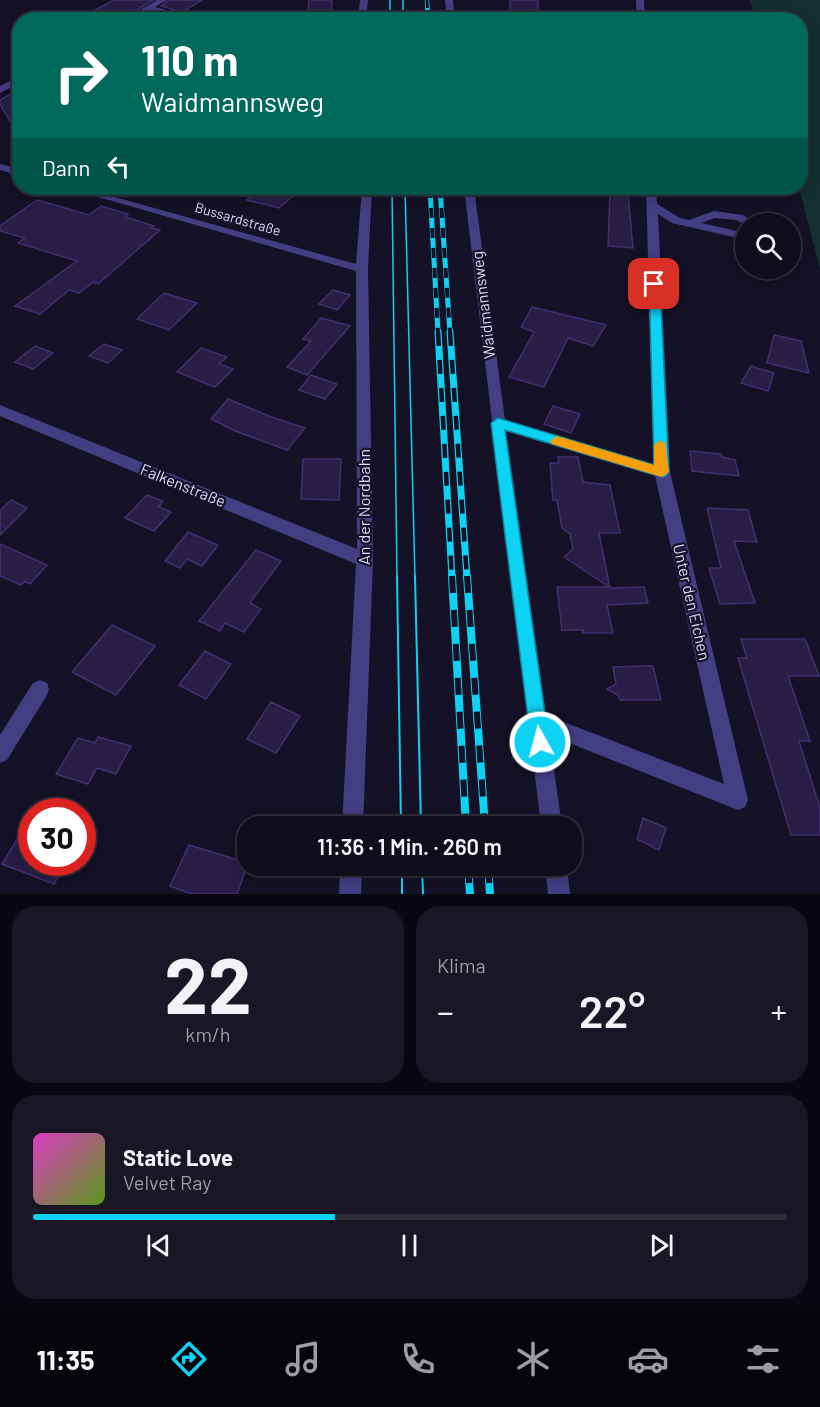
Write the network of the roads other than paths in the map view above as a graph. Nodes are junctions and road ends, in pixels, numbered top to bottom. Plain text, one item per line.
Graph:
1 (163, 0) edge
2 (147, 9) junction
3 (142, 12) edge
4 (162, 12) edge
5 (12, 80) edge
6 (0, 90) edge
7 (97, 195) edge
8 (367, 195) edge
9 (470, 195) edge
10 (651, 195) edge
11 (652, 206) junction
12 (735, 217) edge
13 (690, 224) junction
14 (735, 234) edge
15 (362, 269) junction
16 (0, 410) edge
17 (498, 423) junction
18 (662, 472) junction
19 (365, 560) junction
20 (40, 689) dead end
21 (537, 721) junction
22 (0, 753) edge
23 (353, 816) edge
24 (550, 816) edge
25 (351, 876) edge
26 (557, 876) edge
27 (350, 894) edge
28 (559, 894) edge

1 - 2 street
2 - 3 street
2 - 4 street
5 - 6 street
7 - 15 street, Bussardstraße
8 - 15 street, An der Nordbahn
9 - 17 street, Waidmannsweg
10 - 11 street, Unter den Eichen
11 - 13 street
11 - 18 street, Unter den Eichen
12 - 13 street
13 - 14 street
15 - 19 street, An der Nordbahn
16 - 19 street, Falkenstraße
17 - 18 street
17 - 21 street, Waidmannsweg
18 - 21 street, Unter den Eichen
19 - 23 street, An der Nordbahn
20 - 22 street
21 - 24 street, Waidmannsweg
25 - 27 street
26 - 28 street

